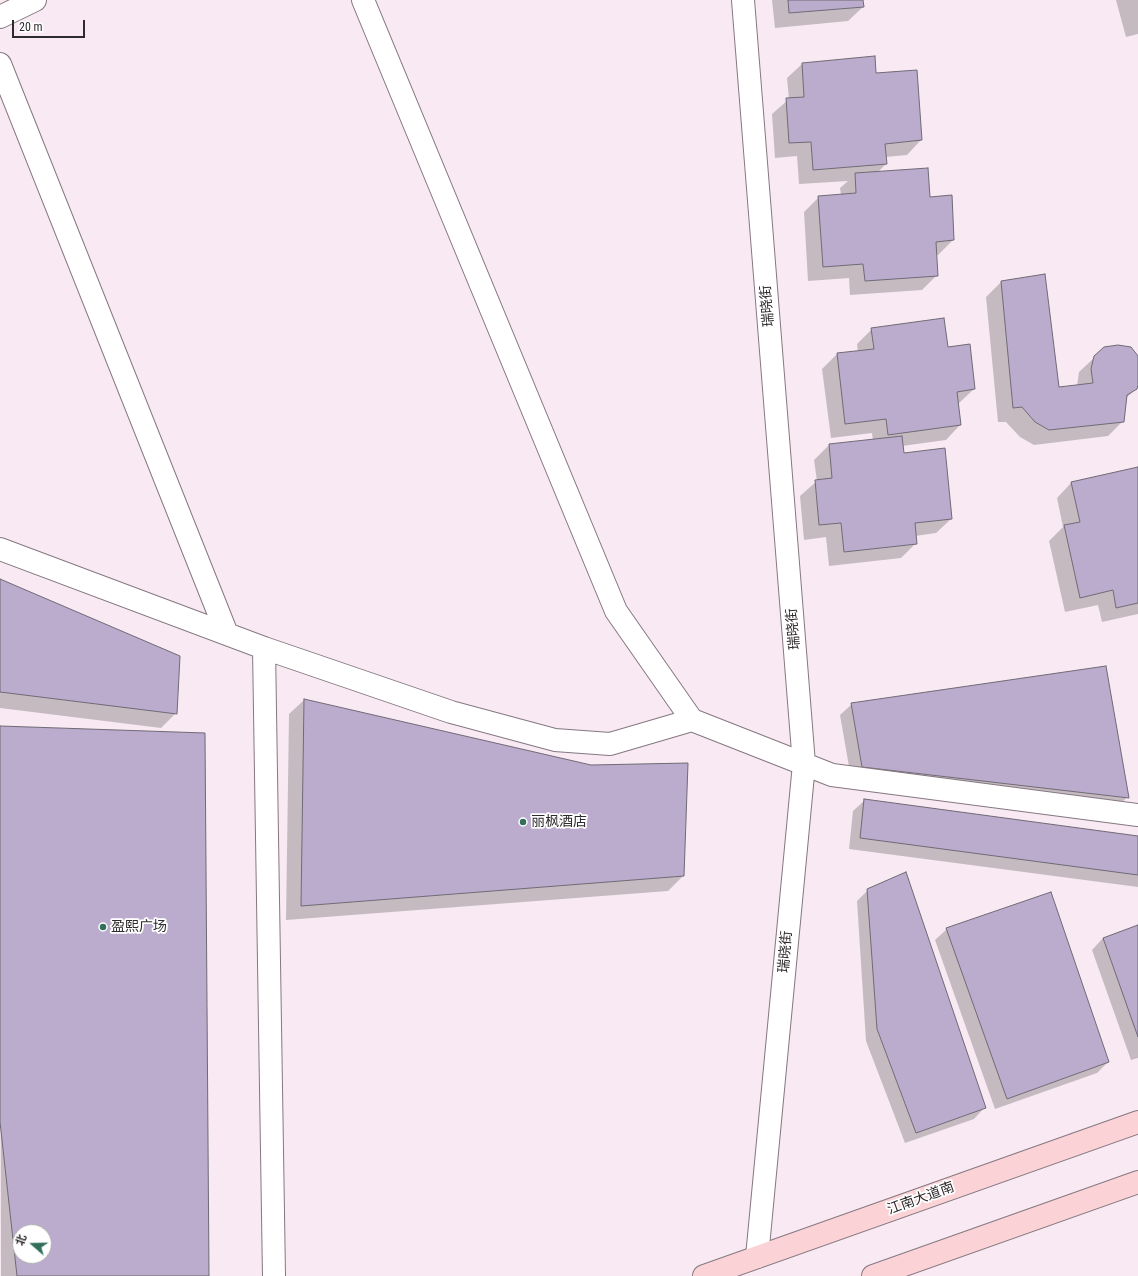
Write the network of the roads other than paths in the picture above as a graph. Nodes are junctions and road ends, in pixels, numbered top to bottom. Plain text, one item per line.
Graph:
1 (35, 0) edge
2 (363, 0) edge
3 (743, 0) edge
4 (0, 18) edge
5 (0, 64) edge
6 (0, 549) edge
7 (227, 634) junction
8 (264, 648) junction
9 (692, 720) junction
10 (804, 764) junction
11 (1138, 815) edge
12 (1138, 1122) edge
13 (1138, 1182) edge
14 (758, 1257) junction
15 (274, 1276) edge
16 (704, 1276) edge
17 (874, 1276) edge

1 - 4 street
2 - 9 street
3 - 10 street, 瑞晓街
5 - 7 street
6 - 7 street
7 - 8 street
8 - 9 street
8 - 15 street
9 - 10 street
10 - 11 street
10 - 14 street, 瑞晓街
12 - 14 main road, 江南大道南
13 - 17 main road
14 - 16 main road, 江南大道南

